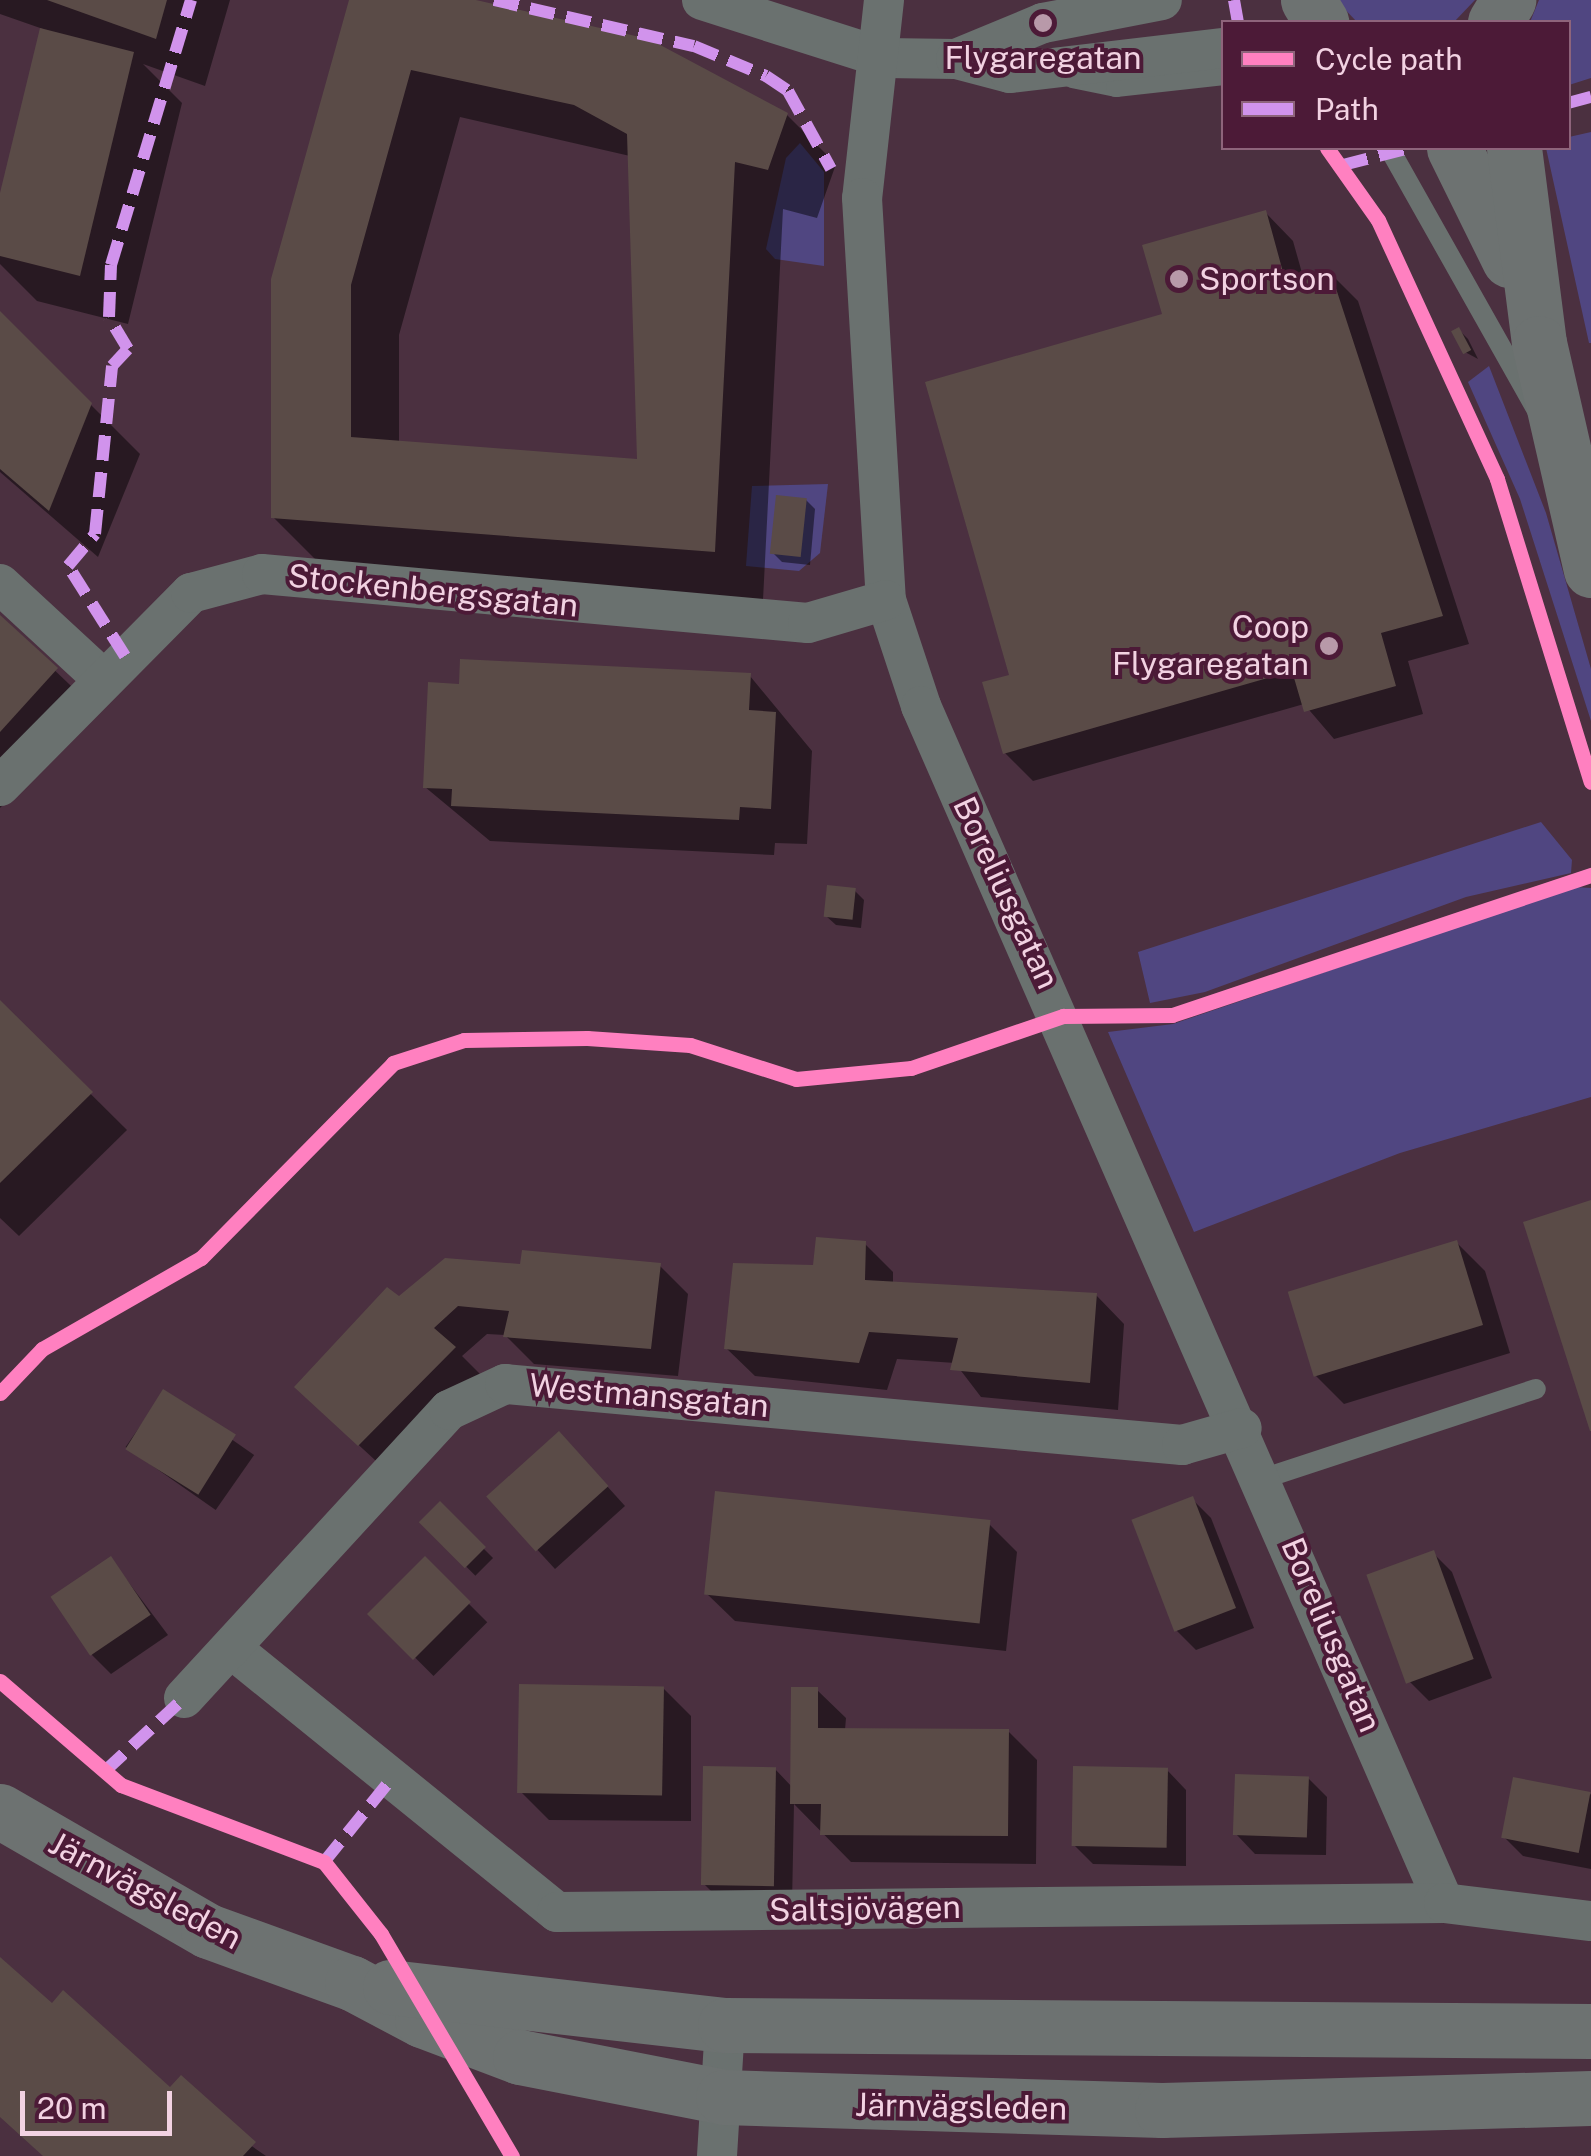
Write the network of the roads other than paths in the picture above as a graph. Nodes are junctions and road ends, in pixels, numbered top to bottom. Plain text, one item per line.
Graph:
1 (702, 0) edge
2 (884, 0) edge
3 (1162, 0) edge
4 (1221, 48) edge
5 (884, 58) junction
6 (956, 59) junction
7 (1055, 75) junction
8 (1221, 76) edge
9 (1391, 150) edge
10 (1455, 150) edge
11 (1514, 150) edge
12 (1539, 343) junction
13 (1560, 438) junction
14 (1591, 570) edge
15 (0, 584) edge
16 (886, 600) junction
17 (103, 680) junction
18 (0, 786) edge
19 (1536, 1389) dead end
20 (1242, 1428) junction
21 (1265, 1478) junction
22 (232, 1649) junction
23 (184, 1698) dead end
24 (0, 1810) edge
25 (1444, 1903) junction
26 (1591, 1921) edge
27 (352, 1983) junction
28 (725, 2024) junction
29 (1591, 2031) edge
30 (722, 2097) junction
31 (1591, 2098) edge
32 (717, 2156) edge

1 - 5 street
2 - 5 street, Boreliusgatan
3 - 6 street
4 - 7 street
5 - 6 street
5 - 16 street, Boreliusgatan
6 - 7 street
7 - 8 lane
9 - 13 lane
10 - 12 main road
11 - 12 main road
12 - 13 main road
13 - 14 main road
15 - 17 street
16 - 17 street, Stockenbergsgatan
16 - 20 street, Boreliusgatan
17 - 18 street, Stockenbergsgatan
19 - 21 lane
20 - 21 street, Boreliusgatan
20 - 22 street, Westmansgatan
21 - 25 street, Boreliusgatan
22 - 23 street, Westmansgatan
22 - 25 street, Saltsjövägen
24 - 27 main road, Järnvägsleden
25 - 26 street, Saltsjövägen
27 - 28 main road, Järnvägsleden
27 - 30 main road, Järnvägsleden
28 - 29 main road, Järnvägsleden
28 - 30 street
30 - 31 main road, Järnvägsleden
30 - 32 street

